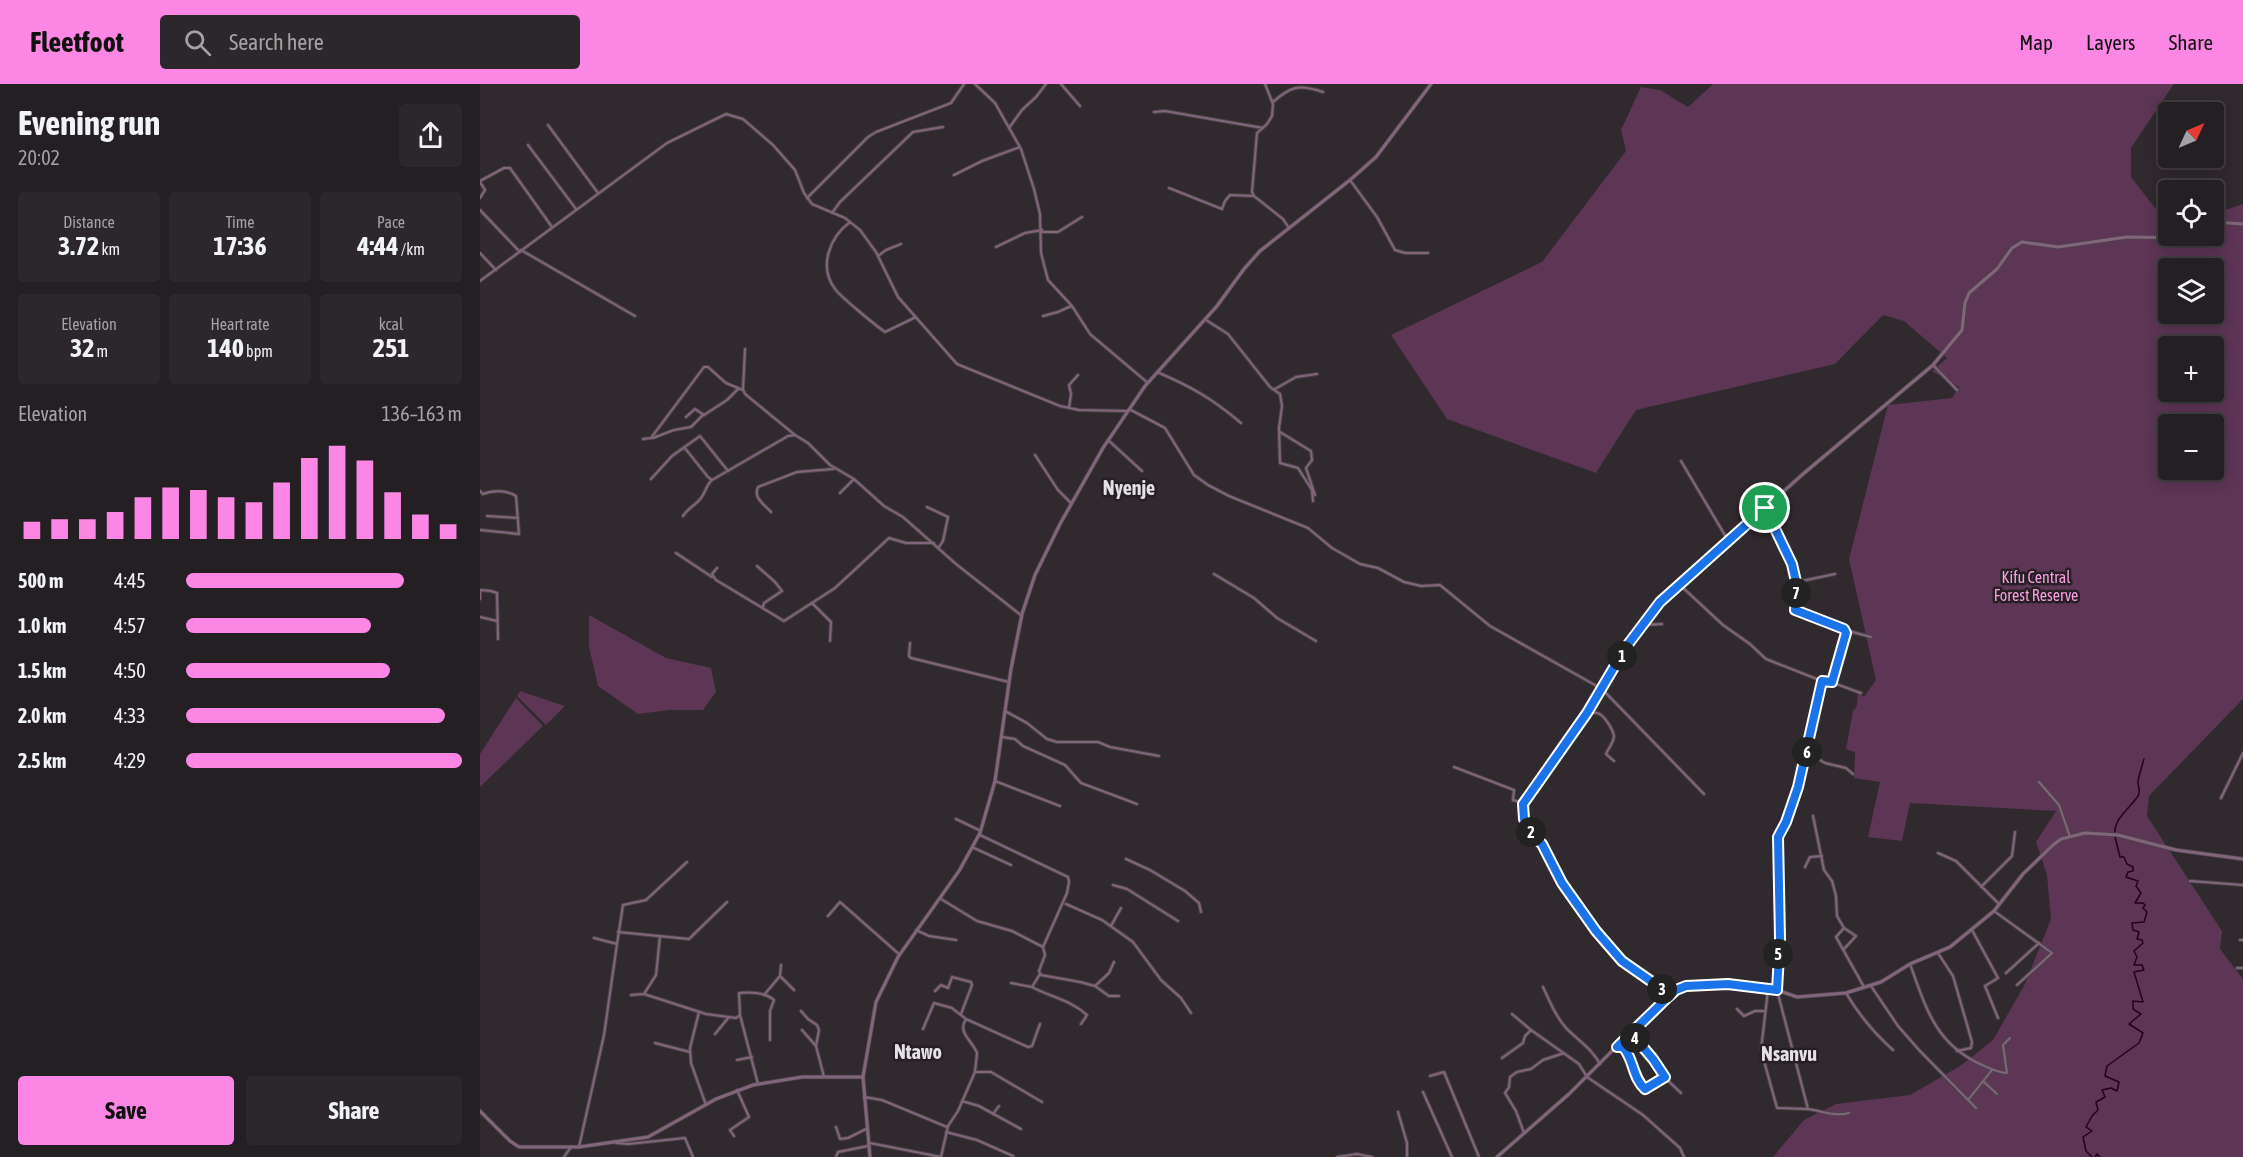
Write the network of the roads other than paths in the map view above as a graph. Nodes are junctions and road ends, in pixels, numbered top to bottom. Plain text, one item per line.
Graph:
1 (964, 84) edge
2 (975, 84) edge
3 (1046, 84) edge
4 (1061, 84) edge
5 (1265, 84) edge
6 (1431, 84) edge
7 (1323, 92) dead end
8 (1273, 102) junction
9 (1080, 106) dead end
10 (1154, 112) dead end
11 (548, 125) dead end
12 (943, 127) dead end
13 (1010, 128) junction
14 (1263, 128) junction
15 (528, 145) dead end
16 (1020, 147) junction
17 (954, 176) dead end
18 (1350, 180) junction
19 (480, 182) edge
20 (1169, 188) dead end
21 (598, 193) junction
22 (1254, 196) junction
23 (480, 198) edge
24 (807, 198) junction
25 (576, 209) junction
26 (480, 210) edge
27 (832, 213) junction
28 (1082, 218) dead end
29 (850, 222) junction
30 (2224, 223) edge
31 (2243, 224) edge
32 (552, 227) junction
33 (1289, 228) junction
34 (1042, 231) junction
35 (2158, 238) edge
36 (900, 244) dead end
37 (996, 247) dead end
38 (520, 251) junction
39 (480, 253) edge
40 (1428, 253) dead end
41 (878, 256) junction
42 (496, 270) junction
43 (480, 281) edge
44 (1072, 306) junction
45 (635, 316) dead end
46 (1043, 316) dead end
47 (916, 317) junction
48 (1205, 320) junction
49 (745, 349) dead end
50 (1933, 365) junction
51 (1157, 372) junction
52 (1317, 374) dead end
53 (1078, 375) dead end
54 (1148, 383) junction
55 (738, 389) junction
56 (1275, 389) junction
57 (743, 390) junction
58 (1957, 390) dead end
59 (1069, 408) junction
60 (1128, 410) junction
61 (702, 415) junction
62 (686, 417) dead end
63 (1241, 423) dead end
64 (1280, 432) junction
65 (795, 435) junction
66 (651, 438) junction
67 (643, 439) dead end
68 (1108, 440) junction
69 (684, 447) junction
70 (1035, 455) dead end
71 (1681, 461) dead end
72 (836, 469) junction
73 (728, 471) junction
74 (1142, 471) dead end
75 (651, 479) dead end
76 (854, 479) junction
77 (712, 480) junction
78 (480, 491) edge
79 (840, 493) dead end
80 (1314, 496) junction
81 (1313, 501) dead end
82 (1071, 503) junction
83 (927, 507) dead end
84 (1765, 508) junction
85 (771, 512) dead end
86 (487, 516) dead end
87 (683, 516) dead end
88 (518, 518) junction
89 (480, 530) edge
90 (1729, 542) junction
91 (934, 543) junction
92 (939, 547) junction
93 (676, 553) dead end
94 (757, 567) dead end
95 (717, 568) dead end
96 (1214, 574) dead end
97 (1835, 574) dead end
98 (712, 577) junction
99 (1797, 582) junction
100 (1679, 585) junction
101 (480, 599) edge
102 (813, 603) junction
103 (763, 607) junction
104 (1022, 616) junction
105 (480, 617) edge
106 (497, 621) junction
107 (1662, 624) dead end
108 (1643, 625) junction
109 (1845, 630) junction
110 (1871, 638) dead end
111 (498, 639) dead end
112 (830, 641) dead end
113 (1316, 641) dead end
114 (910, 643) dead end
115 (1822, 681) junction
116 (1832, 682) junction
117 (1010, 683) junction
118 (1602, 689) junction
119 (1862, 693) dead end
120 (1005, 711) junction
121 (1587, 713) junction
122 (1002, 737) junction
123 (1807, 752) junction
124 (2243, 753) edge
125 (1159, 756) dead end
126 (1614, 761) dead end
127 (1454, 767) dead end
128 (1853, 774) dead end
129 (996, 781) junction
130 (2039, 782) dead end
131 (1704, 794) dead end
132 (2221, 798) dead end
133 (1137, 804) dead end
134 (1523, 804) junction
135 (1060, 806) dead end
136 (1814, 816) dead end
137 (957, 819) dead end
138 (2015, 832) dead end
139 (980, 833) junction
140 (2070, 837) junction
141 (974, 848) junction
142 (1938, 853) dead end
143 (1822, 856) junction
144 (1126, 859) dead end
145 (2243, 859) edge
146 (687, 862) dead end
147 (1011, 866) dead end
148 (1805, 867) dead end
149 (2190, 881) dead end
150 (1113, 885) dead end
151 (2243, 885) edge
152 (1981, 887) junction
153 (939, 897) junction
154 (727, 902) dead end
155 (1066, 904) dead end
156 (1999, 904) junction
157 (1121, 908) dead end
158 (1994, 911) junction
159 (1201, 912) dead end
160 (828, 916) dead end
161 (1178, 921) dead end
162 (1111, 926) junction
163 (1844, 928) junction
164 (916, 930) junction
165 (1972, 930) junction
166 (618, 932) junction
167 (660, 936) junction
168 (594, 938) dead end
169 (956, 940) dead end
170 (2039, 943) junction
171 (617, 944) junction
172 (1043, 947) junction
173 (1843, 950) junction
174 (1938, 952) junction
175 (900, 955) junction
176 (1114, 962) dead end
177 (1910, 964) junction
178 (781, 965) dead end
179 (2237, 968) dead end
180 (2243, 968) edge
181 (2006, 973) dead end
182 (1040, 974) junction
183 (780, 975) junction
184 (1011, 983) dead end
185 (2018, 985) dead end
186 (1095, 986) junction
187 (1871, 986) junction
188 (1032, 987) junction
189 (1543, 987) dead end
190 (1864, 987) junction
191 (794, 990) dead end
192 (1768, 990) junction
193 (1777, 990) junction
194 (935, 991) dead end
195 (1846, 993) junction
196 (644, 994) junction
197 (631, 995) dead end
198 (764, 995) junction
199 (1119, 996) dead end
200 (1667, 998) junction
201 (1737, 1009) dead end
202 (801, 1011) dead end
203 (1764, 1011) junction
204 (699, 1012) junction
205 (1191, 1013) dead end
206 (961, 1014) junction
207 (1512, 1014) dead end
208 (740, 1016) junction
209 (729, 1017) junction
210 (1998, 1018) dead end
211 (966, 1019) junction
212 (1040, 1024) dead end
213 (1081, 1024) dead end
214 (923, 1029) dead end
215 (802, 1030) dead end
216 (1531, 1030) junction
217 (1631, 1033) junction
218 (715, 1034) dead end
219 (2010, 1038) dead end
220 (770, 1040) dead end
221 (655, 1042) dead end
222 (816, 1046) junction
223 (1617, 1047) junction
224 (1893, 1050) dead end
225 (690, 1052) junction
226 (1957, 1052) junction
227 (1565, 1053) junction
228 (752, 1057) junction
229 (1502, 1058) dead end
230 (737, 1060) dead end
231 (1600, 1064) junction
232 (1992, 1070) junction
233 (975, 1072) junction
234 (1430, 1076) dead end
235 (824, 1077) junction
236 (863, 1077) junction
237 (1587, 1077) junction
238 (1665, 1077) junction
239 (1984, 1082) junction
240 (758, 1084) junction
241 (737, 1090) junction
242 (1423, 1092) dead end
243 (1681, 1093) dead end
244 (1997, 1094) dead end
245 (864, 1097) junction
246 (1968, 1100) junction
247 (962, 1101) junction
248 (1042, 1102) dead end
249 (706, 1105) junction
250 (999, 1106) dead end
251 (1976, 1108) dead end
252 (1808, 1109) junction
253 (480, 1112) edge
254 (1398, 1112) dead end
255 (1849, 1113) dead end
256 (993, 1114) junction
257 (836, 1127) dead end
258 (948, 1127) junction
259 (1021, 1128) dead end
260 (866, 1129) junction
261 (946, 1132) junction
262 (1524, 1133) junction
263 (734, 1136) dead end
264 (614, 1142) junction
265 (868, 1145) junction
266 (571, 1147) junction
267 (579, 1147) junction
268 (1013, 1156) edge
269 (564, 1157) edge
270 (693, 1157) edge
271 (836, 1157) edge
272 (870, 1157) edge
273 (941, 1157) edge
274 (1337, 1157) edge
275 (1372, 1157) edge
276 (1407, 1157) edge
277 (1452, 1157) edge
278 (1479, 1157) edge
279 (1497, 1157) edge
280 (1685, 1157) edge

1 - 24 street
2 - 13 street
3 - 13 street
4 - 9 street
5 - 8 street
6 - 18 street
7 - 8 street
8 - 14 street
10 - 14 street
11 - 21 street
12 - 27 street
13 - 16 street
14 - 22 street
15 - 25 street
16 - 17 street
16 - 34 street
18 - 33 street
18 - 40 street
19 - 23 street
19 - 32 street
20 - 22 street
21 - 24 street
21 - 25 street
22 - 33 street
24 - 27 street
25 - 32 street
26 - 38 street
27 - 29 street
28 - 34 street
29 - 41 street
29 - 47 street
30 - 31 street
32 - 38 street
33 - 48 street
34 - 37 street
34 - 44 street
35 - 50 street
36 - 41 street
38 - 42 street
38 - 45 street
39 - 42 street
41 - 47 street
42 - 43 street
44 - 46 street
44 - 54 street
47 - 59 street
48 - 51 street
48 - 56 street
49 - 57 street
50 - 58 street
50 - 84 street
51 - 54 street
51 - 63 street
52 - 56 street
53 - 59 street
54 - 60 street
55 - 57 street
55 - 61 street
55 - 66 street
56 - 64 street
57 - 65 street
59 - 60 street
60 - 68 street
60 - 118 street
61 - 62 street
61 - 66 street
64 - 80 street
64 - 80 street
65 - 72 street
65 - 73 street
66 - 67 street
68 - 74 street
68 - 82 street
69 - 73 street
69 - 75 street
69 - 77 street
70 - 82 street
71 - 90 street
72 - 76 street
72 - 85 street
73 - 77 street
76 - 79 street
76 - 91 street
77 - 87 street
78 - 88 street
80 - 81 street
82 - 104 street
83 - 92 street
84 - 90 street
84 - 99 street
86 - 88 street
88 - 89 street
90 - 100 street
91 - 92 street
91 - 102 street
92 - 104 street
93 - 98 street
94 - 103 street
95 - 98 street
96 - 113 street
97 - 99 street
98 - 103 street
99 - 109 street
100 - 108 street
100 - 115 street
101 - 106 street
102 - 103 street
102 - 112 street
104 - 117 street
105 - 106 street
106 - 111 street
107 - 108 street
108 - 118 street
109 - 110 street
109 - 116 street
114 - 117 street
115 - 116 street
115 - 123 street
116 - 119 street
117 - 120 street
118 - 121 street
118 - 131 street
120 - 122 street
120 - 125 street
121 - 126 street
121 - 134 street
122 - 129 street
122 - 133 street
123 - 128 street
123 - 193 street
124 - 132 street
127 - 134 street
129 - 135 street
129 - 139 street
130 - 140 street
134 - 200 street
136 - 143 street
137 - 139 street
138 - 152 street
139 - 141 street
139 - 172 street
140 - 145 street
140 - 156 street
141 - 147 street
141 - 153 street
142 - 152 street
143 - 148 street
143 - 163 street
144 - 159 street
146 - 166 street
149 - 151 street
150 - 161 street
152 - 156 street
153 - 164 street
153 - 172 street
154 - 167 street
155 - 162 street
156 - 158 street
157 - 162 street
158 - 165 street
158 - 170 street
160 - 175 street
162 - 205 street
163 - 173 street
163 - 173 street
164 - 169 street
164 - 175 street
165 - 174 street
165 - 210 street
166 - 167 street
166 - 171 street
167 - 196 street
168 - 171 street
170 - 181 street
170 - 185 street
171 - 267 street
172 - 182 street
173 - 190 street
174 - 177 street
174 - 226 street
175 - 236 street
176 - 186 street
177 - 187 street
177 - 226 street
178 - 183 street
179 - 180 street
182 - 186 street
182 - 188 street
183 - 191 street
183 - 198 street
184 - 188 street
186 - 199 street
187 - 190 street
187 - 246 street
188 - 213 street
189 - 231 street
190 - 195 street
192 - 193 street
192 - 200 street
192 - 203 street
193 - 195 street
193 - 252 street
194 - 206 street
195 - 224 street
196 - 197 street
196 - 204 street
198 - 208 street
198 - 220 street
200 - 217 street
201 - 203 street
202 - 222 street
203 - 252 street
204 - 209 street
204 - 225 street
206 - 211 street
206 - 214 street
207 - 216 street
208 - 209 street
208 - 228 street
209 - 218 street
211 - 212 street
211 - 233 street
215 - 222 street
216 - 227 street
216 - 229 street
217 - 223 street
217 - 238 street
219 - 232 street
221 - 225 street
222 - 235 street
223 - 231 street
223 - 238 street
225 - 249 street
226 - 232 street
227 - 237 street
227 - 262 street
228 - 230 street
228 - 240 street
231 - 237 street
232 - 239 street
233 - 247 street
233 - 248 street
234 - 278 street
235 - 236 street
235 - 240 street
236 - 245 street
237 - 262 street
237 - 280 street
238 - 243 street
239 - 244 street
239 - 246 street
240 - 241 street
241 - 249 street
241 - 263 street
242 - 277 street
245 - 258 street
245 - 260 street
246 - 251 street
247 - 256 street
247 - 258 street
249 - 264 street
250 - 256 street
252 - 255 street
253 - 266 street
254 - 276 street
256 - 259 street
257 - 260 street
258 - 261 street
260 - 265 street
261 - 268 street
261 - 273 street
262 - 279 street
264 - 267 street
264 - 270 street
265 - 271 street
265 - 272 street
265 - 273 street
266 - 267 street
266 - 269 street
274 - 275 street

